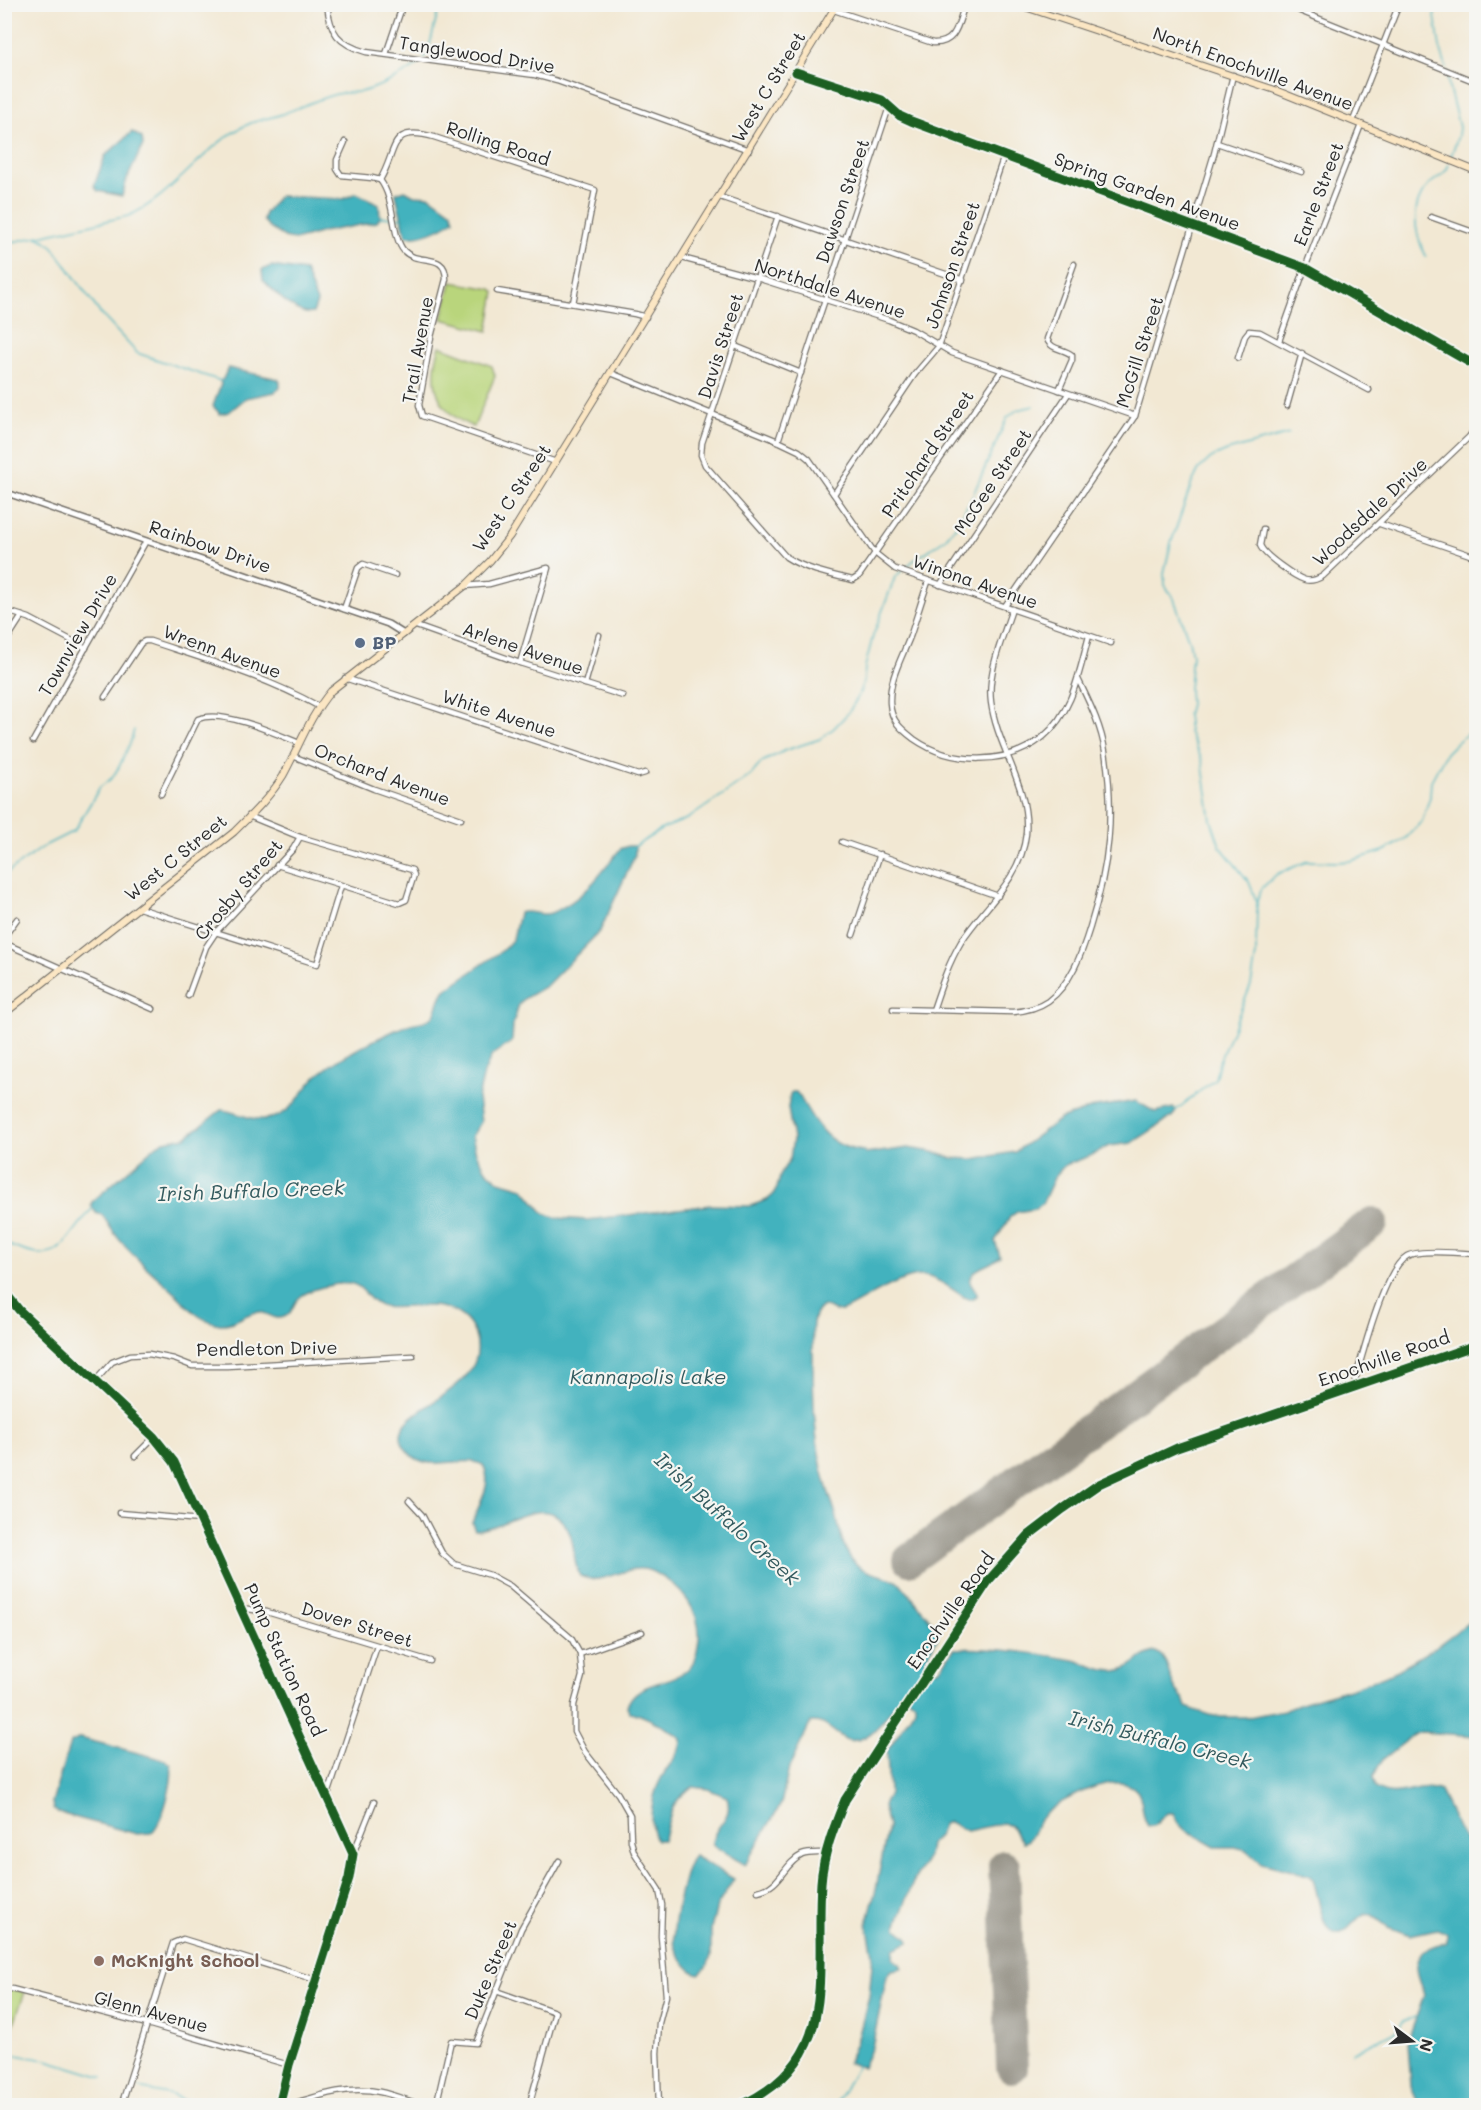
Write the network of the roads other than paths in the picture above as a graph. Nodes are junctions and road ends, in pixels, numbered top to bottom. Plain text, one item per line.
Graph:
1 (327, 4) edge
2 (403, 4) edge
3 (964, 4) edge
4 (1016, 4) edge
5 (1400, 4) edge
6 (836, 7) edge
7 (1300, 11) dead end
8 (1384, 45) junction
9 (386, 54) junction
10 (796, 72) junction
11 (1233, 75) junction
12 (1476, 82) edge
13 (890, 107) junction
14 (1353, 121) junction
15 (1361, 125) junction
16 (345, 142) dead end
17 (1217, 143) junction
18 (748, 150) junction
19 (1004, 156) junction
20 (1476, 171) edge
21 (1302, 172) dead end
22 (380, 180) junction
23 (720, 196) junction
24 (778, 216) junction
25 (1431, 217) dead end
26 (1193, 227) junction
27 (1476, 233) edge
28 (845, 239) junction
29 (682, 258) junction
30 (1074, 264) dead end
31 (1305, 268) junction
32 (757, 278) junction
33 (963, 280) junction
34 (497, 291) dead end
35 (824, 300) junction
36 (573, 303) junction
37 (646, 317) junction
38 (1279, 341) junction
39 (735, 346) junction
40 (939, 346) junction
41 (1302, 353) junction
42 (1238, 358) dead end
43 (1476, 366) edge
44 (1002, 370) junction
45 (611, 373) junction
46 (801, 373) junction
47 (1059, 390) junction
48 (1369, 390) dead end
49 (1068, 394) junction
50 (1287, 406) dead end
51 (712, 415) junction
52 (1135, 416) junction
53 (1476, 427) edge
54 (778, 441) junction
55 (556, 462) junction
56 (4, 492) edge
57 (834, 494) junction
58 (1380, 524) junction
59 (1263, 529) dead end
60 (146, 541) junction
61 (875, 553) junction
62 (1476, 557) edge
63 (395, 575) dead end
64 (928, 582) junction
65 (940, 585) junction
66 (465, 586) junction
67 (1005, 606) junction
68 (344, 609) junction
69 (1012, 609) junction
70 (4, 610) edge
71 (22, 616) junction
72 (416, 626) junction
73 (404, 634) junction
74 (600, 635) dead end
75 (1089, 636) junction
76 (4, 644) edge
77 (1111, 644) dead end
78 (86, 648) junction
79 (520, 663) junction
80 (345, 678) junction
81 (1078, 679) junction
82 (585, 684) junction
83 (623, 696) dead end
84 (105, 697) dead end
85 (318, 706) junction
86 (33, 741) dead end
87 (298, 743) junction
88 (293, 756) junction
89 (1007, 756) junction
90 (645, 773) dead end
91 (161, 794) dead end
92 (249, 816) junction
93 (461, 819) dead end
94 (300, 837) junction
95 (842, 842) dead end
96 (880, 854) junction
97 (277, 865) junction
98 (341, 886) junction
99 (998, 896) junction
100 (139, 908) junction
101 (17, 919) dead end
102 (216, 932) junction
103 (853, 935) dead end
104 (4, 937) edge
105 (4, 944) edge
106 (61, 967) junction
107 (188, 996) dead end
108 (153, 1009) dead end
109 (893, 1009) dead end
110 (933, 1010) junction
111 (4, 1014) edge
112 (1476, 1254) edge
113 (4, 1291) edge
114 (1476, 1345) edge
115 (413, 1356) dead end
116 (96, 1380) junction
117 (1353, 1387) junction
118 (154, 1437) junction
119 (135, 1456) dead end
120 (409, 1501) dead end
121 (119, 1513) dead end
122 (201, 1520) junction
123 (242, 1608) junction
124 (642, 1632) dead end
125 (376, 1646) junction
126 (579, 1654) junction
127 (430, 1661) dead end
128 (327, 1795) junction
129 (374, 1803) dead end
130 (826, 1853) junction
131 (354, 1854) junction
132 (559, 1861) dead end
133 (758, 1891) dead end
134 (316, 1980) junction
135 (4, 1987) edge
136 (496, 1991) junction
137 (147, 2024) junction
138 (290, 2066) junction
139 (120, 2106) edge
140 (279, 2106) edge
141 (286, 2106) edge
142 (426, 2106) edge
143 (436, 2106) edge
144 (529, 2106) edge
145 (659, 2106) edge
146 (739, 2106) edge

1 - 9 street, Tanglewood Drive
2 - 9 street
3 - 6 street
4 - 11 main road, North Enochville Avenue
5 - 8 street, Earle Street
6 - 10 main road, West C Street
7 - 8 street
8 - 12 street
8 - 14 street, Earle Street
9 - 18 street, Tanglewood Drive
10 - 13 street, Spring Garden Avenue
10 - 18 main road, West C Street
11 - 14 main road, North Enochville Avenue
11 - 17 street, McGill Street
13 - 19 street, Spring Garden Avenue
13 - 28 street, Dawson Street
14 - 15 main road, North Enochville Avenue
15 - 20 main road, North Enochville Avenue
15 - 31 street, Earle Street
16 - 22 street
17 - 21 street
17 - 26 street, McGill Street
18 - 23 main road, West C Street
19 - 26 street, Spring Garden Avenue
19 - 33 street, Johnson Street
22 - 36 street, Rolling Road
22 - 55 street, Trail Avenue
23 - 24 street
23 - 29 main road, West C Street
24 - 28 street
24 - 32 street, Davis Street
25 - 27 street
26 - 31 street, Spring Garden Avenue
26 - 52 street, McGill Street
28 - 33 street
28 - 35 street, Dawson Street
29 - 32 street, Northdale Avenue
29 - 37 main road, West C Street
30 - 47 street
31 - 38 street, Earle Street
31 - 43 street, Spring Garden Avenue
32 - 35 street, Northdale Avenue
32 - 39 street, Davis Street
33 - 40 street, Johnson Street
34 - 36 street
35 - 40 street, Northdale Avenue
35 - 46 street, Dawson Street
36 - 37 street
37 - 45 main road, West C Street
38 - 41 street
38 - 42 street
39 - 46 street
39 - 51 street, Davis Street
40 - 44 street, Northdale Avenue
40 - 57 street, Johnson Street
41 - 48 street
41 - 50 street
44 - 47 street, Northdale Avenue
44 - 61 street, Pritchard Street
45 - 51 street, Winona Avenue
45 - 55 main road, West C Street
46 - 54 street, Dawson Street
47 - 49 street, Northdale Avenue
49 - 52 street, Northdale Avenue
49 - 65 street, McGee Street
51 - 54 street, Winona Avenue
51 - 61 street, Davis Street
52 - 67 street, McGill Street
53 - 58 street, Woodsdale Drive
54 - 57 street, Winona Avenue
55 - 66 main road, West C Street
56 - 60 street, Rainbow Drive
57 - 61 street, Winona Avenue
58 - 59 street, Woodsdale Drive
58 - 62 street
60 - 68 street, Rainbow Drive
60 - 78 street, Townview Drive
61 - 64 street, Winona Avenue
63 - 68 street
64 - 65 street, Winona Avenue
64 - 89 street
65 - 67 street, Winona Avenue
66 - 72 main road, West C Street
66 - 79 street
67 - 69 street, Winona Avenue
68 - 73 street, Rainbow Drive
69 - 75 street, Winona Avenue
69 - 89 street
70 - 71 street
71 - 76 street
71 - 78 street
72 - 73 main road, West C Street
72 - 79 street, Arlene Avenue
73 - 80 main road, West C Street
74 - 82 street
75 - 77 street, Winona Avenue
75 - 81 street
78 - 86 street, Townview Drive
79 - 82 street, Arlene Avenue
80 - 85 main road, West C Street
80 - 90 street, White Avenue
81 - 89 street
81 - 110 street
82 - 83 street, Arlene Avenue
84 - 85 street, Wrenn Avenue
85 - 87 main road, West C Street
87 - 88 main road, West C Street
87 - 91 street
88 - 92 main road, West C Street
88 - 93 street, Orchard Avenue
89 - 99 street
92 - 94 street
92 - 100 main road, West C Street
94 - 97 street, Crosby Street
94 - 98 street
95 - 96 street
96 - 99 street
96 - 103 street
97 - 98 street
97 - 102 street, Crosby Street
98 - 102 street
99 - 110 street
100 - 102 street
100 - 106 main road, West C Street
101 - 104 street
102 - 107 street, Crosby Street
105 - 106 street
106 - 108 street
106 - 111 main road, West C Street
109 - 110 street
112 - 117 street
113 - 116 street, Pump Station Road
114 - 117 street, Enochville Road
115 - 116 street, Pendleton Drive
116 - 118 street, Pump Station Road
117 - 130 street, Enochville Road
118 - 119 street
118 - 122 street, Pump Station Road
120 - 126 street
121 - 122 street
122 - 123 street, Pump Station Road
123 - 125 street, Dover Street
123 - 128 street, Pump Station Road
124 - 126 street
125 - 127 street, Dover Street
125 - 128 street
126 - 145 street
128 - 131 street, Pump Station Road
129 - 131 street
130 - 133 street
130 - 146 street, Enochville Road
131 - 134 street
132 - 136 street, Duke Street
134 - 137 street
134 - 138 street
135 - 137 street, Glenn Avenue
136 - 143 street, Duke Street
136 - 144 street
137 - 138 street, Glenn Avenue
137 - 139 street
138 - 140 street
141 - 142 street

